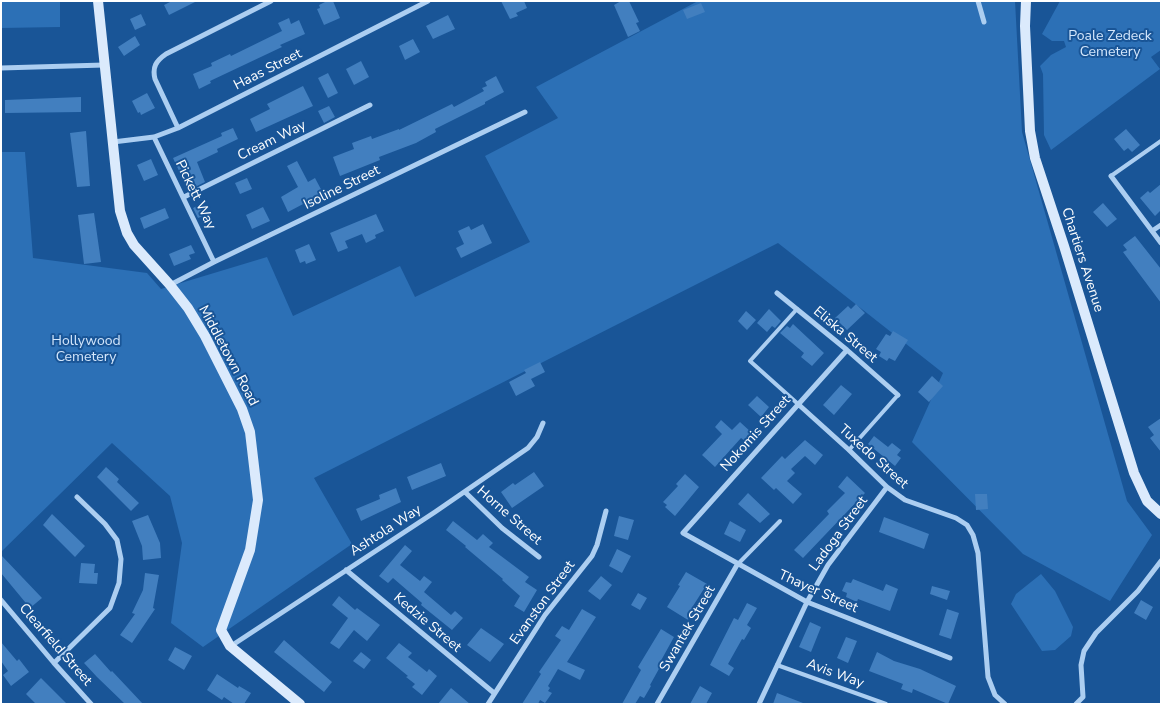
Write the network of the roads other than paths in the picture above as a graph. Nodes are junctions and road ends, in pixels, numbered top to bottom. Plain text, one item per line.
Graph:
1 (271, 1) edge
2 (428, 1) edge
3 (978, 1) edge
4 (1026, 1) edge
5 (99, 2) edge
6 (984, 22) dead end
7 (105, 65) junction
8 (1, 68) edge
9 (370, 105) dead end
10 (525, 112) dead end
11 (178, 128) junction
12 (154, 137) junction
13 (1161, 141) edge
14 (112, 142) junction
15 (1111, 176) joint
16 (184, 197) junction
17 (1161, 225) edge
18 (1152, 231) junction
19 (1161, 243) edge
20 (214, 262) junction
21 (170, 285) junction
22 (777, 293) dead end
23 (797, 310) junction
24 (847, 350) junction
25 (898, 396) joint
26 (798, 404) junction
27 (543, 423) dead end
28 (849, 450) junction
29 (887, 487) junction
30 (465, 492) junction
31 (77, 497) dead end
32 (606, 512) dead end
33 (1161, 514) edge
34 (780, 521) dead end
35 (683, 533) joint
36 (539, 557) dead end
37 (1161, 561) edge
38 (738, 565) junction
39 (346, 570) junction
40 (1, 600) edge
41 (807, 602) junction
42 (230, 646) junction
43 (950, 658) dead end
44 (54, 663) junction
45 (777, 665) junction
46 (494, 693) junction
47 (91, 704) edge
48 (300, 704) edge
49 (488, 704) edge
50 (657, 704) edge
51 (759, 704) edge
52 (886, 704) edge
53 (1005, 704) edge
54 (1076, 704) edge

1 - 11 street
2 - 11 street, Haas Street
3 - 6 street
4 - 33 street, Chartiers Avenue
5 - 7 street, Middletown Road
7 - 8 street
7 - 14 street, Middletown Road
9 - 16 street, Cream Way
10 - 20 street, Isoline Street
11 - 12 street, Haas Street
12 - 14 street, Haas Street
12 - 16 street, Pickett Way
13 - 15 lane
14 - 21 street, Middletown Road
15 - 18 street
16 - 20 street, Pickett Way
17 - 18 street
18 - 19 street
20 - 21 street, Isoline Street
21 - 42 street, Middletown Road
22 - 23 street, Eliska Street
23 - 24 street, Eliska Street
23 - 26 lane, Tuxedo Street
24 - 25 street, Eliska Street
24 - 26 street, Nokomis Street
25 - 28 lane
26 - 28 street, Tuxedo Street
26 - 35 street, Nokomis Street
27 - 30 street, Ashtola Way
28 - 29 street, Tuxedo Street
29 - 41 street, Ladoga Street
29 - 53 street, Tuxedo Street
30 - 36 street, Horne Street
30 - 39 street, Ashtola Way
31 - 44 street
32 - 46 street, Evanston Street
34 - 38 lane
35 - 38 street, Thayer Street
37 - 54 street
38 - 41 street, Thayer Street
38 - 50 street, Swantek Street
39 - 42 street, Ashtola Way
39 - 46 street, Kedzie Street
40 - 44 street, Clearfield Street
41 - 43 street, Thayer Street
41 - 45 street, Ladoga Street
42 - 48 street
44 - 47 street, Clearfield Street
45 - 51 street, Ladoga Street
45 - 52 lane, Avis Way
46 - 49 street, Evanston Street

